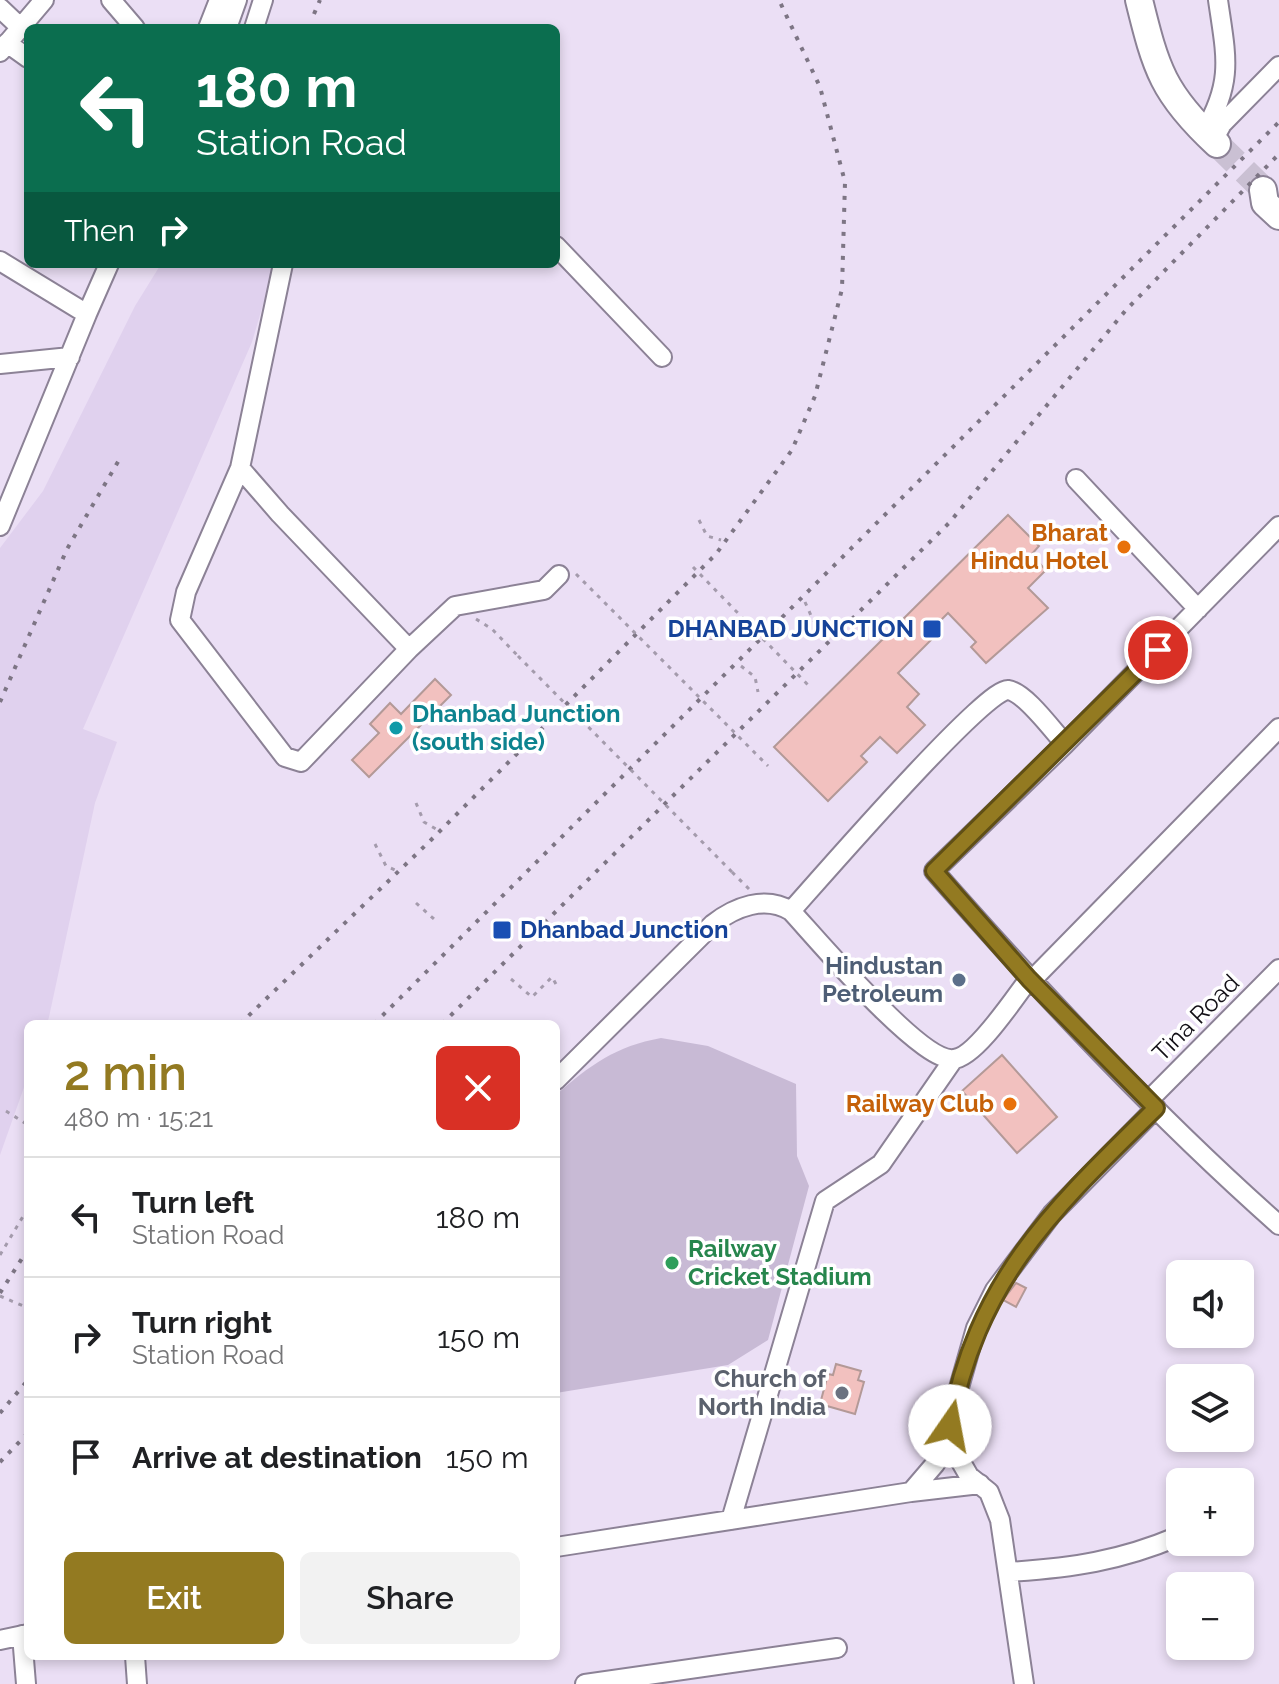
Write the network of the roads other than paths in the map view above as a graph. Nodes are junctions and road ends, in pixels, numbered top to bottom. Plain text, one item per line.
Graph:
1 (44, 0) edge
2 (111, 0) edge
3 (219, 0) edge
4 (237, 0) edge
5 (263, 0) edge
6 (1139, 0) edge
7 (1154, 0) edge
8 (1218, 0) edge
9 (0, 8) edge
10 (132, 24) edge
11 (210, 24) edge
12 (228, 24) edge
13 (255, 24) edge
14 (20, 27) junction
15 (4, 47) edge
16 (24, 56) edge
17 (1279, 66) edge
18 (1167, 89) junction
19 (1211, 139) junction
20 (1267, 191) tunnel mouth
21 (1279, 216) edge
22 (560, 250) edge
23 (0, 261) edge
24 (107, 268) edge
25 (282, 268) edge
26 (25, 269) edge
27 (87, 314) junction
28 (70, 357) junction
29 (662, 357) dead end
30 (0, 364) edge
31 (240, 468) junction
32 (1076, 479) dead end
33 (0, 526) edge
34 (1279, 526) edge
35 (568, 574) road end
36 (1198, 609) junction
37 (409, 649) junction
38 (1279, 728) edge
39 (1065, 744) junction
40 (791, 911) junction
41 (1279, 969) edge
42 (1030, 980) junction
43 (953, 1060) junction
44 (560, 1076) edge
45 (1152, 1105) junction
46 (1279, 1225) edge
47 (950, 1438) junction
48 (980, 1484) junction
49 (911, 1492) junction
50 (731, 1520) junction
51 (1166, 1541) edge
52 (560, 1546) edge
53 (1008, 1572) junction
54 (24, 1635) edge
55 (0, 1640) edge
56 (837, 1648) dead end
57 (26, 1660) edge
58 (135, 1660) edge
59 (26, 1684) edge
60 (137, 1684) edge
61 (585, 1684) edge
62 (1024, 1684) edge

1 - 14 street
2 - 10 street
3 - 11 street
4 - 12 street
5 - 13 street
6 - 18 highway
7 - 18 highway
8 - 19 street
9 - 14 street
14 - 15 street
15 - 16 street
17 - 19 street
18 - 19 highway
20 - 21 highway
22 - 29 street
23 - 26 street
24 - 27 street
25 - 31 street
26 - 27 street
27 - 28 street
28 - 30 street
28 - 33 street
31 - 37 street
31 - 37 street
32 - 36 street
34 - 36 street
35 - 37 street
36 - 39 street
38 - 42 street
39 - 40 street
39 - 42 street
40 - 43 street
40 - 44 street
41 - 45 street, Tina Road
42 - 43 street
42 - 45 street
43 - 50 street
45 - 46 street
45 - 47 street, Tina Road
47 - 48 street
47 - 49 street
48 - 49 street
48 - 53 street
49 - 50 street
50 - 52 street
51 - 53 street
53 - 62 street
54 - 55 street
56 - 61 street
57 - 59 street
58 - 60 street

